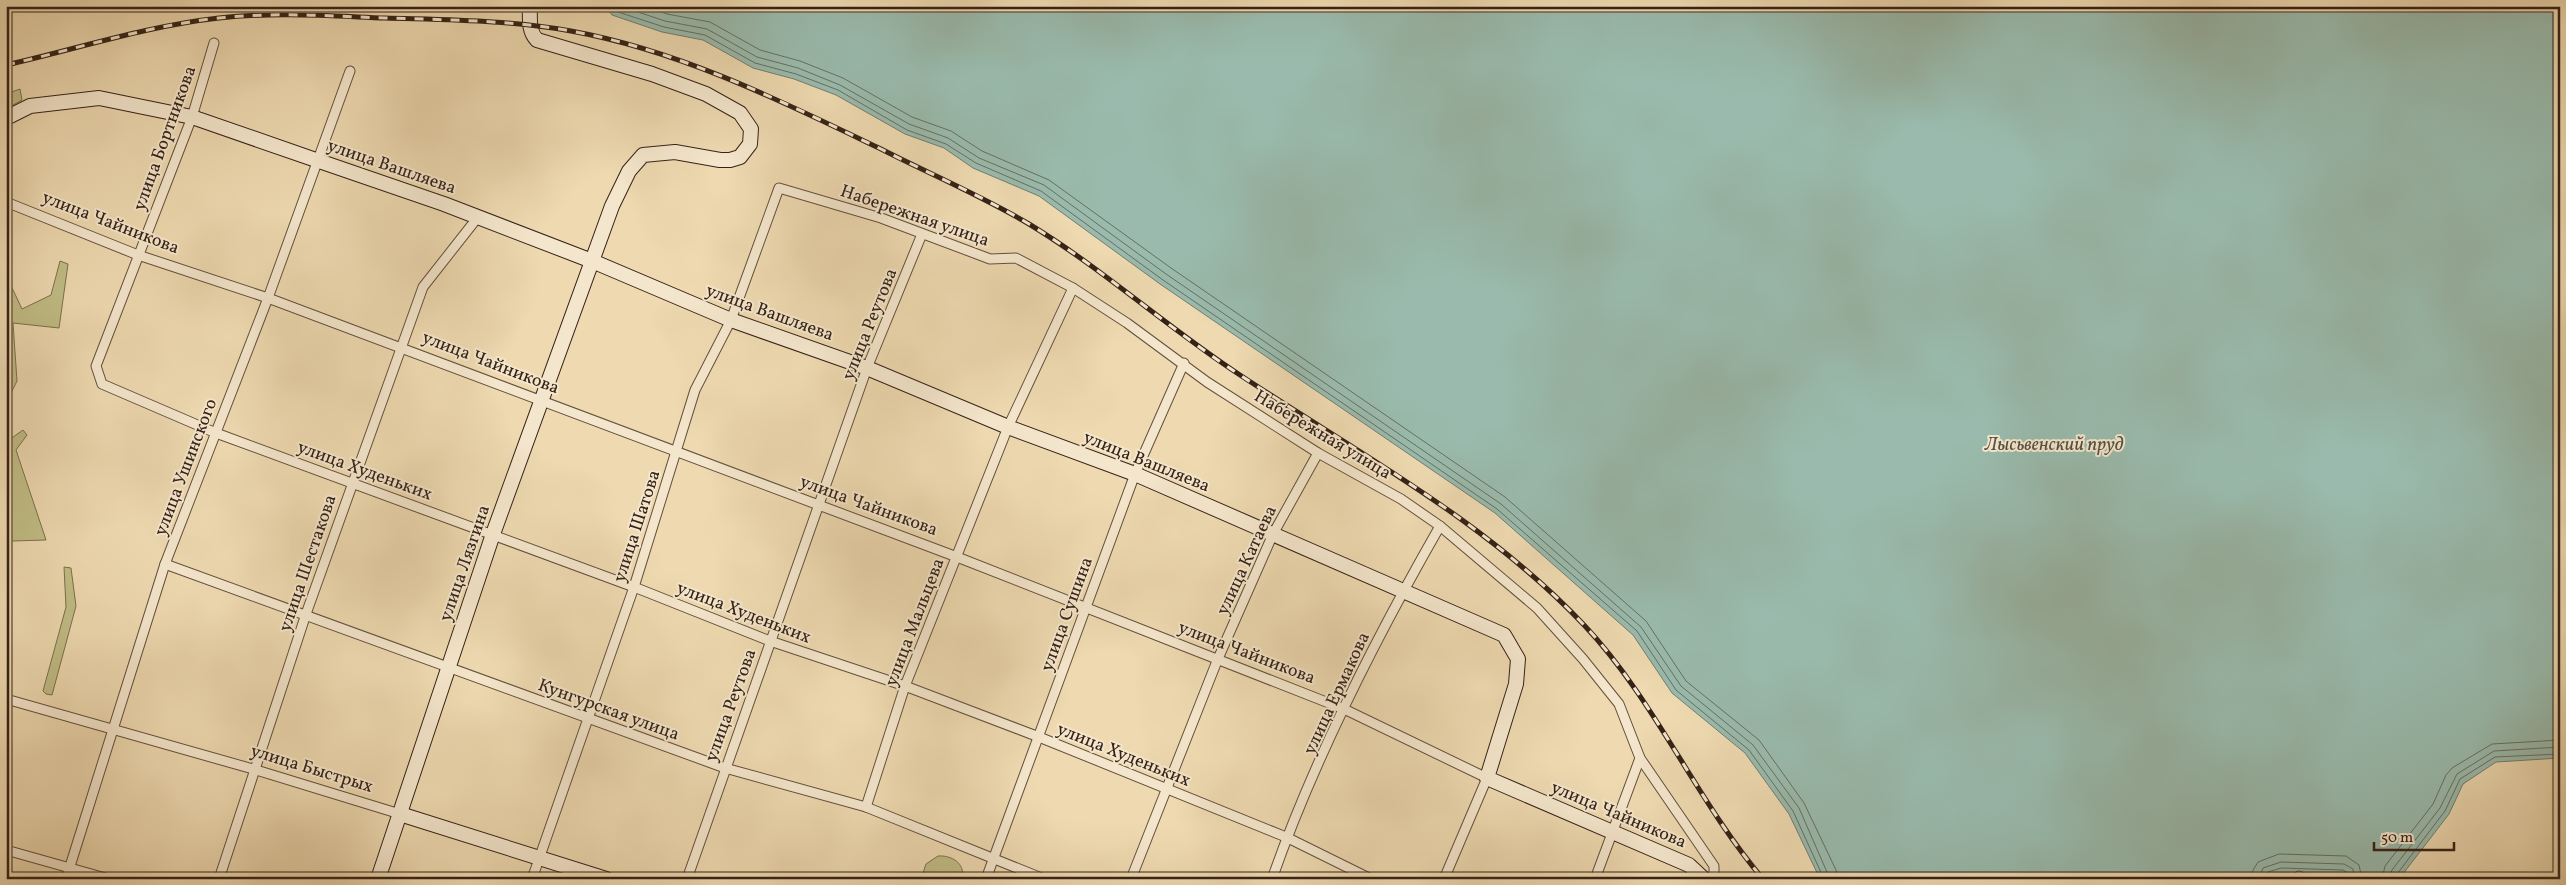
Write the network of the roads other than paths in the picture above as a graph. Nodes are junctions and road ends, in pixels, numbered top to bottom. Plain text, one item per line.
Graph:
1 (530, 6) edge
2 (214, 43) dead end
3 (350, 71) dead end
4 (192, 117) junction
5 (6, 118) edge
6 (316, 160) junction
7 (779, 188) joint
8 (6, 202) edge
9 (478, 217) junction
10 (922, 234) junction
11 (138, 255) junction
12 (592, 261) junction
13 (1073, 288) junction
14 (268, 298) junction
15 (732, 320) junction
16 (402, 349) junction
17 (1184, 364) junction
18 (867, 368) junction
19 (102, 384) joint
20 (542, 402) junction
21 (1008, 427) junction
22 (216, 433) junction
23 (677, 453) junction
24 (1318, 453) junction
25 (1134, 474) junction
26 (352, 483) junction
27 (819, 507) junction
28 (1440, 526) junction
29 (493, 534) junction
30 (1272, 534) junction
31 (956, 557) junction
32 (165, 564) junction
33 (634, 586) junction
34 (1402, 592) junction
35 (1086, 608) junction
36 (306, 614) junction
37 (770, 641) junction
38 (1217, 662) junction
39 (448, 669) junction
40 (906, 686) junction
41 (6, 699) edge
42 (1344, 709) junction
43 (588, 717) junction
44 (111, 730) junction
45 (1039, 737) junction
46 (1640, 758) junction
47 (725, 768) junction
48 (253, 769) junction
49 (1488, 778) junction
50 (1166, 790) junction
51 (866, 806) junction
52 (400, 814) junction
53 (1614, 832) junction
54 (1286, 837) junction
55 (6, 850) edge
56 (539, 858) junction
57 (994, 859) junction
58 (69, 866) junction
59 (66, 879) edge
60 (109, 879) edge
61 (219, 879) edge
62 (378, 879) edge
63 (532, 879) edge
64 (606, 879) edge
65 (687, 879) edge
66 (986, 879) edge
67 (1044, 879) edge
68 (1131, 879) edge
69 (1272, 879) edge
70 (1371, 879) edge
71 (1444, 879) edge
72 (1595, 879) edge
73 (1704, 879) edge
74 (1714, 879) edge

1 - 12 street, улица Лязгина
2 - 4 street, улица Бортникова
3 - 6 street, улица Ушинского
4 - 5 street, улица Вашляева
4 - 6 street, улица Вашляева
4 - 11 street, улица Бортникова
6 - 9 street, улица Вашляева
6 - 14 street, улица Ушинского
7 - 10 street, Набережная улица
7 - 15 street, улица Шатова
8 - 11 street, улица Чайникова
9 - 12 street, улица Вашляева
9 - 16 street, улица Шестакова
10 - 13 street, Набережная улица
10 - 18 street, улица Реутова
11 - 14 street, улица Чайникова
11 - 19 street, улица Бортникова
12 - 15 street, улица Вашляева
12 - 20 street, улица Лязгина
13 - 17 street, Набережная улица
13 - 21 street, улица Мальцева
14 - 16 street, улица Чайникова
14 - 22 street, улица Ушинского
15 - 18 street, улица Вашляева
15 - 23 street, улица Шатова
16 - 20 street, улица Чайникова
16 - 26 street, улица Шестакова
17 - 24 street, Набережная улица
17 - 25 street, улица Сушина
18 - 21 street, улица Вашляева
18 - 27 street, улица Реутова
19 - 22 street, улица Худеньких
20 - 23 street, улица Чайникова
20 - 29 street, улица Лязгина
21 - 25 street, улица Вашляева
21 - 31 street, улица Мальцева
22 - 26 street, улица Худеньких
22 - 32 street, улица Ушинского
23 - 27 street, улица Чайникова
23 - 33 street, улица Шатова
24 - 28 street, Набережная улица
24 - 30 street, улица Катаева
25 - 30 street, улица Вашляева
25 - 35 street, улица Сушина
26 - 29 street, улица Худеньких
26 - 36 street, улица Шестакова
27 - 31 street, улица Чайникова
27 - 37 street, улица Реутова
28 - 34 street, улица Ермакова
28 - 46 street, Набережная улица
29 - 33 street, улица Худеньких
29 - 39 street, улица Лязгина
30 - 34 street, улица Вашляева
30 - 38 street, улица Катаева
31 - 35 street, улица Чайникова
31 - 40 street, улица Мальцева
32 - 36 street, Кунгурская улица
32 - 44 street, улица Ушинского
33 - 37 street, улица Худеньких
33 - 43 street, улица Шатова
34 - 42 street, улица Ермакова
34 - 49 street, улица Вашляева
35 - 38 street, улица Чайникова
35 - 45 street, улица Сушина
36 - 39 street, Кунгурская улица
36 - 48 street, улица Шестакова
37 - 40 street, улица Худеньких
37 - 47 street, улица Реутова
38 - 42 street, улица Чайникова
38 - 50 street, улица Катаева
39 - 43 street, Кунгурская улица
39 - 52 street, улица Лязгина
40 - 45 street, улица Худеньких
40 - 51 street, улица Мальцева
41 - 44 street, улица Быстрых
42 - 49 street, улица Чайникова
42 - 54 street, улица Ермакова
43 - 47 street, Кунгурская улица
43 - 56 street, улица Шатова
44 - 48 street, улица Быстрых
44 - 58 street, улица Ушинского
45 - 50 street, улица Худеньких
45 - 57 street, улица Сушина
46 - 53 street
46 - 74 street, Набережная улица
47 - 51 street, Кунгурская улица
47 - 65 street, улица Реутова
48 - 52 street, улица Быстрых
48 - 61 street, улица Шестакова
49 - 53 street, улица Чайникова
49 - 71 street
50 - 54 street, улица Худеньких
50 - 68 street, улица Катаева
51 - 57 street, Кунгурская улица
52 - 56 street, улица Быстрых
52 - 62 street, улица Лязгина
53 - 72 street
53 - 73 street, улица Чайникова
54 - 69 street, улица Ермакова
54 - 70 street, улица Худеньких
55 - 58 street
56 - 63 street, улица Шатова
56 - 64 street, улица Быстрых
57 - 66 street, улица Сушина
57 - 67 street, Кунгурская улица
58 - 59 street, улица Ушинского
58 - 60 street

